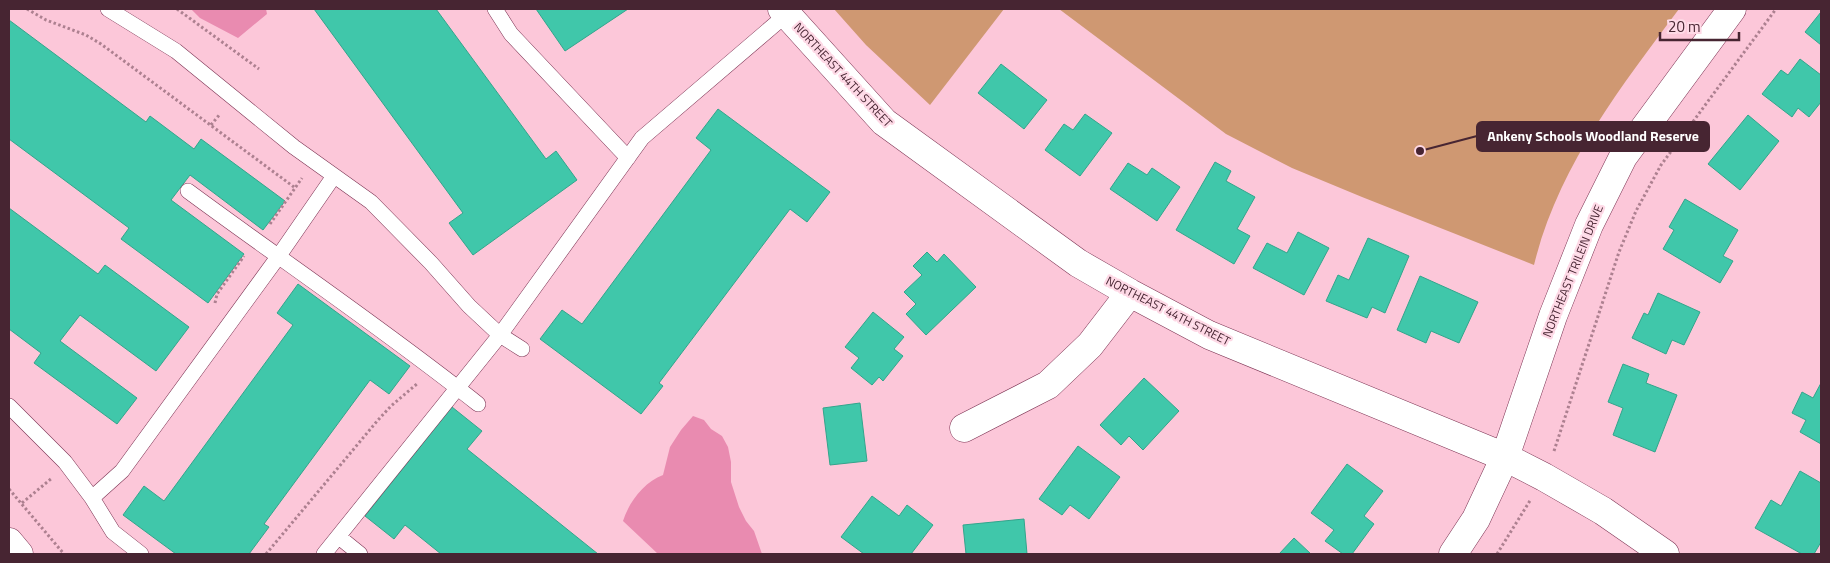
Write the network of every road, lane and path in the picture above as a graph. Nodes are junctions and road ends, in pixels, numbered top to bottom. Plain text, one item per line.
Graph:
1 (27, 9) edge
2 (108, 9) edge
3 (177, 9) edge
4 (495, 9) edge
5 (1732, 9) edge
6 (1776, 9) edge
7 (784, 12) edge
8 (259, 69) dead end
9 (628, 158) junction
10 (334, 176) junction
11 (294, 187) dead end
12 (188, 191) dead end
13 (278, 256) junction
14 (1130, 293) junction
15 (500, 335) junction
16 (522, 349) dead end
17 (435, 371) junction
18 (458, 388) junction
19 (478, 404) dead end
20 (9, 406) edge
21 (964, 428) dead end
22 (1505, 457) junction
23 (67, 466) junction
24 (1544, 476) junction
25 (9, 489) edge
26 (92, 498) junction
27 (22, 503) junction
28 (339, 537) junction
29 (9, 542) edge
30 (19, 554) edge
31 (64, 554) edge
32 (141, 554) edge
33 (266, 554) edge
34 (324, 554) edge
35 (360, 554) edge
36 (1453, 554) edge
37 (1497, 554) edge
38 (1665, 554) edge

1 - 11 path
2 - 10 lane
3 - 8 path
4 - 9 lane
5 - 22 street, NORTHEAST TRILEIN DRIVE
6 - 24 path
7 - 9 lane
7 - 14 street, NORTHEAST 44TH STREET
9 - 15 lane
10 - 13 lane
10 - 15 lane
12 - 13 lane
13 - 17 lane
13 - 26 lane
14 - 21 street
14 - 22 street, NORTHEAST 44TH STREET
15 - 16 lane
15 - 18 lane
17 - 18 lane
17 - 33 path
18 - 19 lane
18 - 28 lane
20 - 23 lane
22 - 24 street, NORTHEAST 44TH STREET
22 - 36 street, NORTHEAST TRILEIN DRIVE
23 - 26 lane
23 - 27 path
24 - 37 path
24 - 38 street, NORTHEAST 44TH STREET
25 - 27 path
26 - 32 lane
27 - 31 path
28 - 34 lane
28 - 35 lane
29 - 30 street

